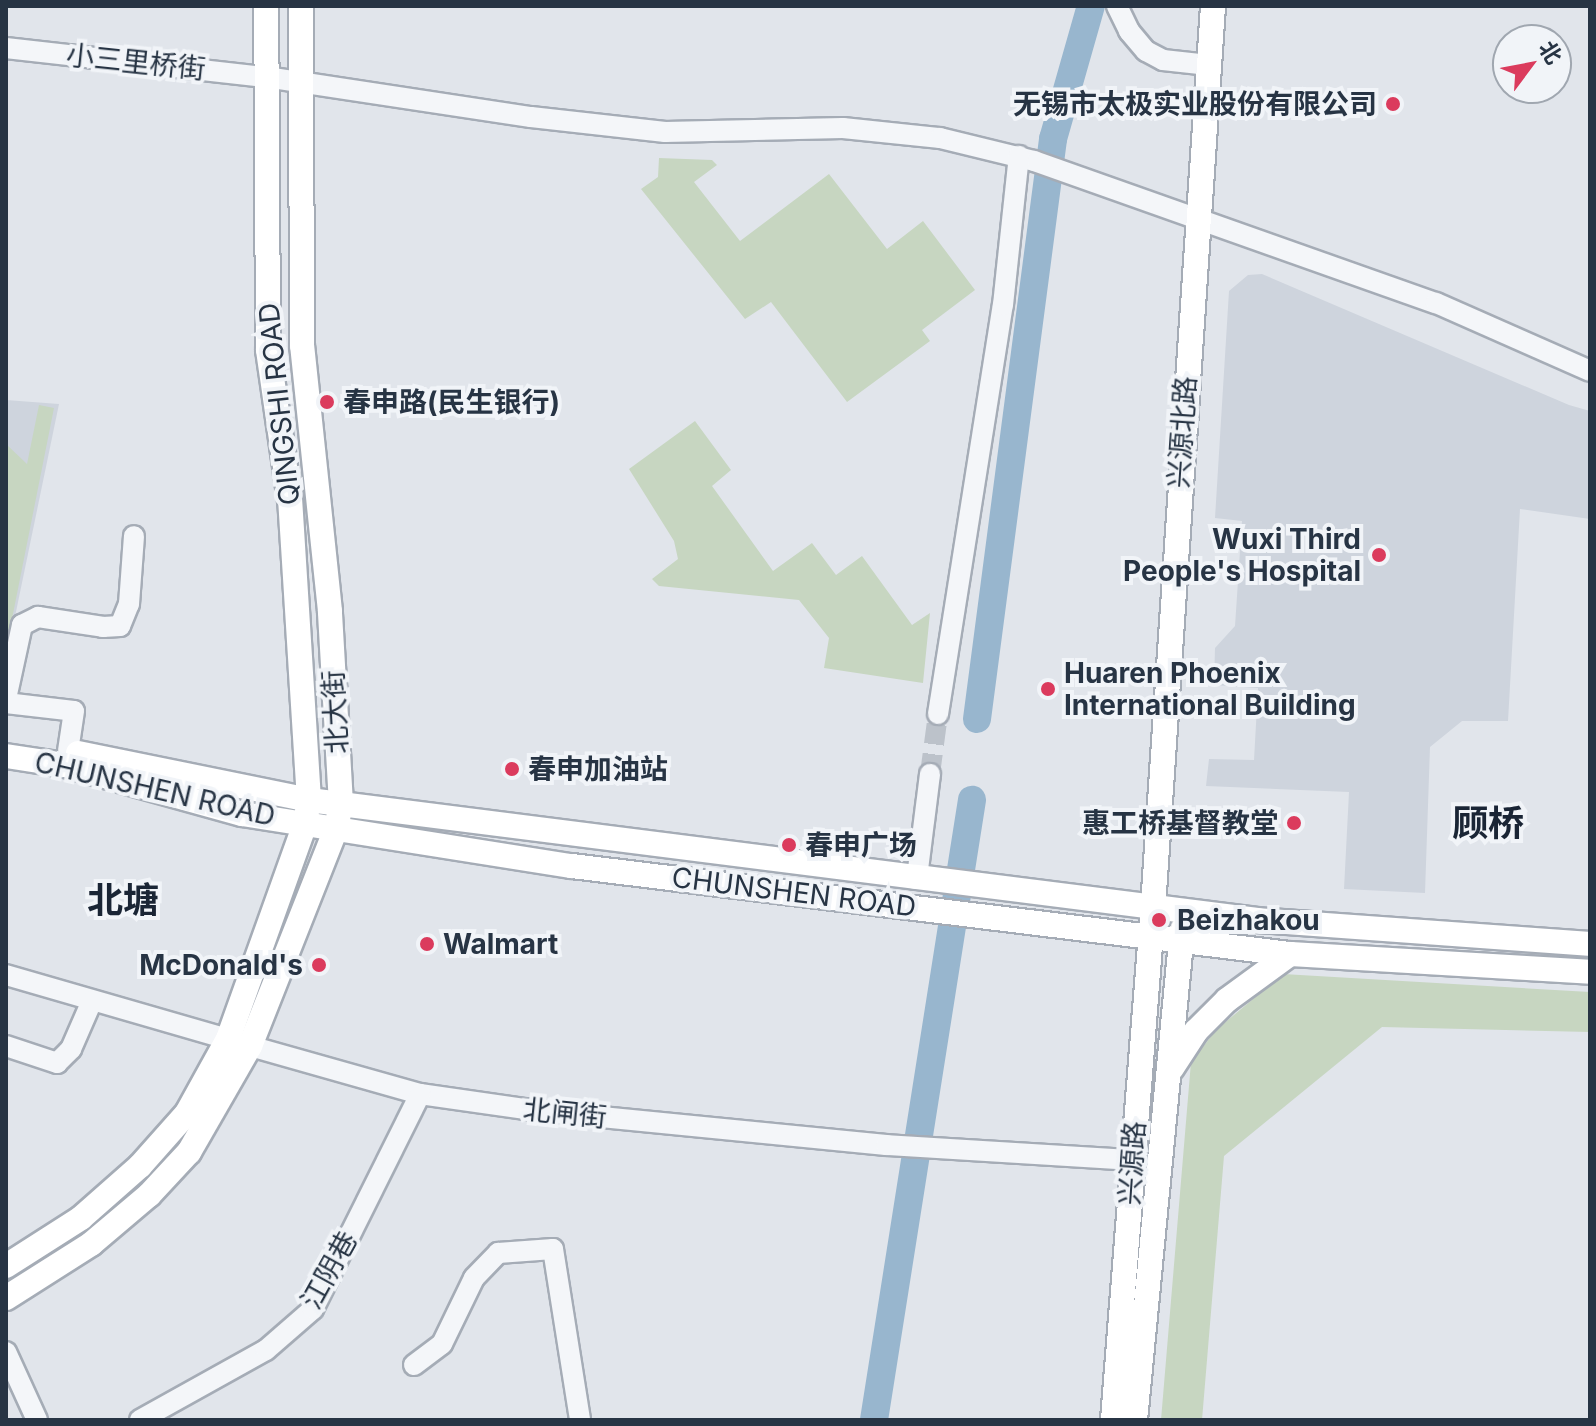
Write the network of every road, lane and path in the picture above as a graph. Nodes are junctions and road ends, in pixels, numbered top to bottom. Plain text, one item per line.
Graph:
1 (266, 6) edge
2 (301, 6) edge
3 (1117, 6) edge
4 (1213, 6) edge
5 (6, 48) edge
6 (1209, 65) junction
7 (266, 77) junction
8 (300, 82) junction
9 (1026, 158) junction
10 (1198, 220) junction
11 (1590, 371) edge
12 (134, 536) dead end
13 (6, 701) edge
14 (938, 714) tunnel mouth
15 (6, 740) edge
16 (68, 751) junction
17 (6, 756) edge
18 (930, 774) tunnel mouth
19 (341, 804) junction
20 (307, 812) junction
21 (336, 829) junction
22 (917, 877) junction
23 (1153, 907) junction
24 (1182, 911) junction
25 (1149, 938) junction
26 (1181, 942) junction
27 (1590, 944) edge
28 (1290, 954) junction
29 (1590, 972) edge
30 (6, 975) edge
31 (92, 1001) junction
32 (239, 1042) junction
33 (6, 1046) edge
34 (1168, 1073) junction
35 (420, 1094) junction
36 (1132, 1160) junction
37 (6, 1266) edge
38 (6, 1298) edge
39 (6, 1352) edge
40 (414, 1365) dead end
41 (37, 1420) edge
42 (140, 1420) edge
43 (580, 1420) edge
44 (1113, 1420) edge
45 (1135, 1420) edge

1 - 7 main road, QINGSHI ROAD
2 - 8 main road, 北大街
3 - 6 street
4 - 6 main road, 兴源北路
5 - 7 street, 小三里桥街
6 - 10 main road, 兴源北路
7 - 8 street, 小三里桥街
7 - 20 main road, QINGSHI ROAD
8 - 9 street, 小三里桥街
8 - 19 main road, 北大街
9 - 10 street, 小三里桥街
9 - 14 street
10 - 11 street, 小三里桥街
10 - 23 main road, 兴源北路
12 - 13 street
13 - 16 street
15 - 16 main road, CHUNSHEN ROAD
16 - 20 main road, CHUNSHEN ROAD
17 - 20 main road, CHUNSHEN ROAD
18 - 22 street
19 - 20 main road, CHUNSHEN ROAD
19 - 21 main road, 北大街
19 - 22 main road, CHUNSHEN ROAD
20 - 21 main road, CHUNSHEN ROAD
20 - 32 main road
21 - 25 main road, CHUNSHEN ROAD
21 - 32 main road, 北大街
22 - 23 main road, CHUNSHEN ROAD
23 - 24 main road, CHUNSHEN ROAD
23 - 25 main road, 兴源路
24 - 26 main road
24 - 27 main road, CHUNSHEN ROAD
25 - 26 main road, CHUNSHEN ROAD
25 - 36 main road, 兴源路
26 - 28 main road, CHUNSHEN ROAD
26 - 34 main road
28 - 29 main road, CHUNSHEN ROAD
28 - 34 main road
30 - 31 street, 北闸街
31 - 32 street, 北闸街
31 - 33 street
32 - 35 street, 北闸街
32 - 37 main road
32 - 38 main road, 北大街
34 - 45 main road
35 - 36 street, 北闸街
35 - 42 street, 江阴巷
36 - 44 main road, 兴源路
39 - 41 street
40 - 43 street

